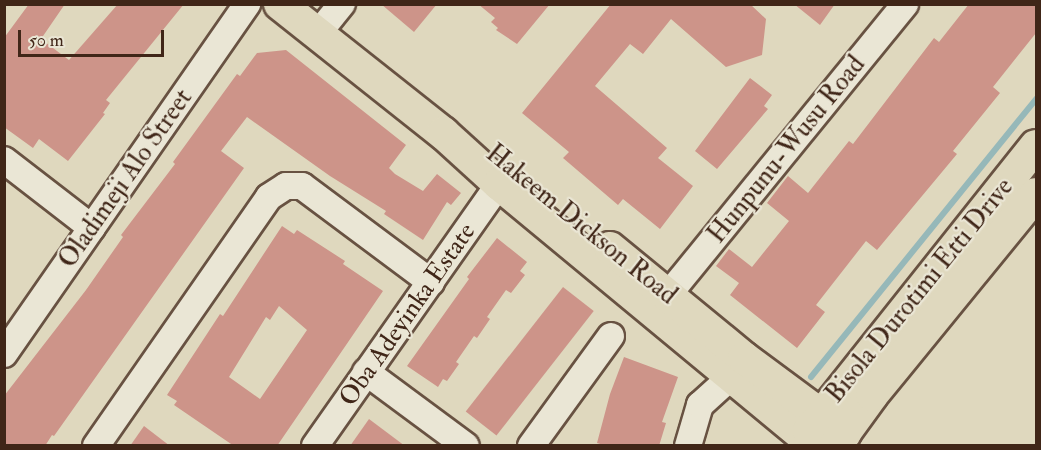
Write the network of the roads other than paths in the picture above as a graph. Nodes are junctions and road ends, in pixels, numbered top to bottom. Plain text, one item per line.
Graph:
1 (248, 4) edge
2 (280, 4) edge
3 (905, 4) edge
4 (326, 10) edge
5 (1036, 146) edge
6 (4, 160) edge
7 (499, 184) junction
8 (1036, 194) edge
9 (92, 228) junction
10 (430, 282) junction
11 (668, 295) junction
12 (611, 336) dead end
13 (4, 354) edge
14 (366, 372) junction
15 (732, 376) junction
16 (829, 437) edge
17 (96, 446) edge
18 (315, 446) edge
19 (466, 446) edge
20 (531, 446) edge
21 (688, 446) edge

1 - 9 street, Oladimeji Alo Street
2 - 7 main road, Hakeem Dickson Road
3 - 11 street, Hunpunu-Wusu Road
4 - 11 main road, Hakeem Dickson Road
5 - 16 main road, Bisola Durotimi Etti Drive
6 - 9 street
7 - 10 street, Oba Adeyinka Estate
7 - 15 main road, Hakeem Dickson Road
8 - 16 main road
9 - 13 street, Oladimeji Alo Street
10 - 14 street, Oba Adeyinka Estate
10 - 17 street
11 - 16 main road, Hakeem Dickson Road
12 - 20 street
14 - 18 street, Oba Adeyinka Estate
14 - 19 street
15 - 16 main road, Hakeem Dickson Road
15 - 21 street

